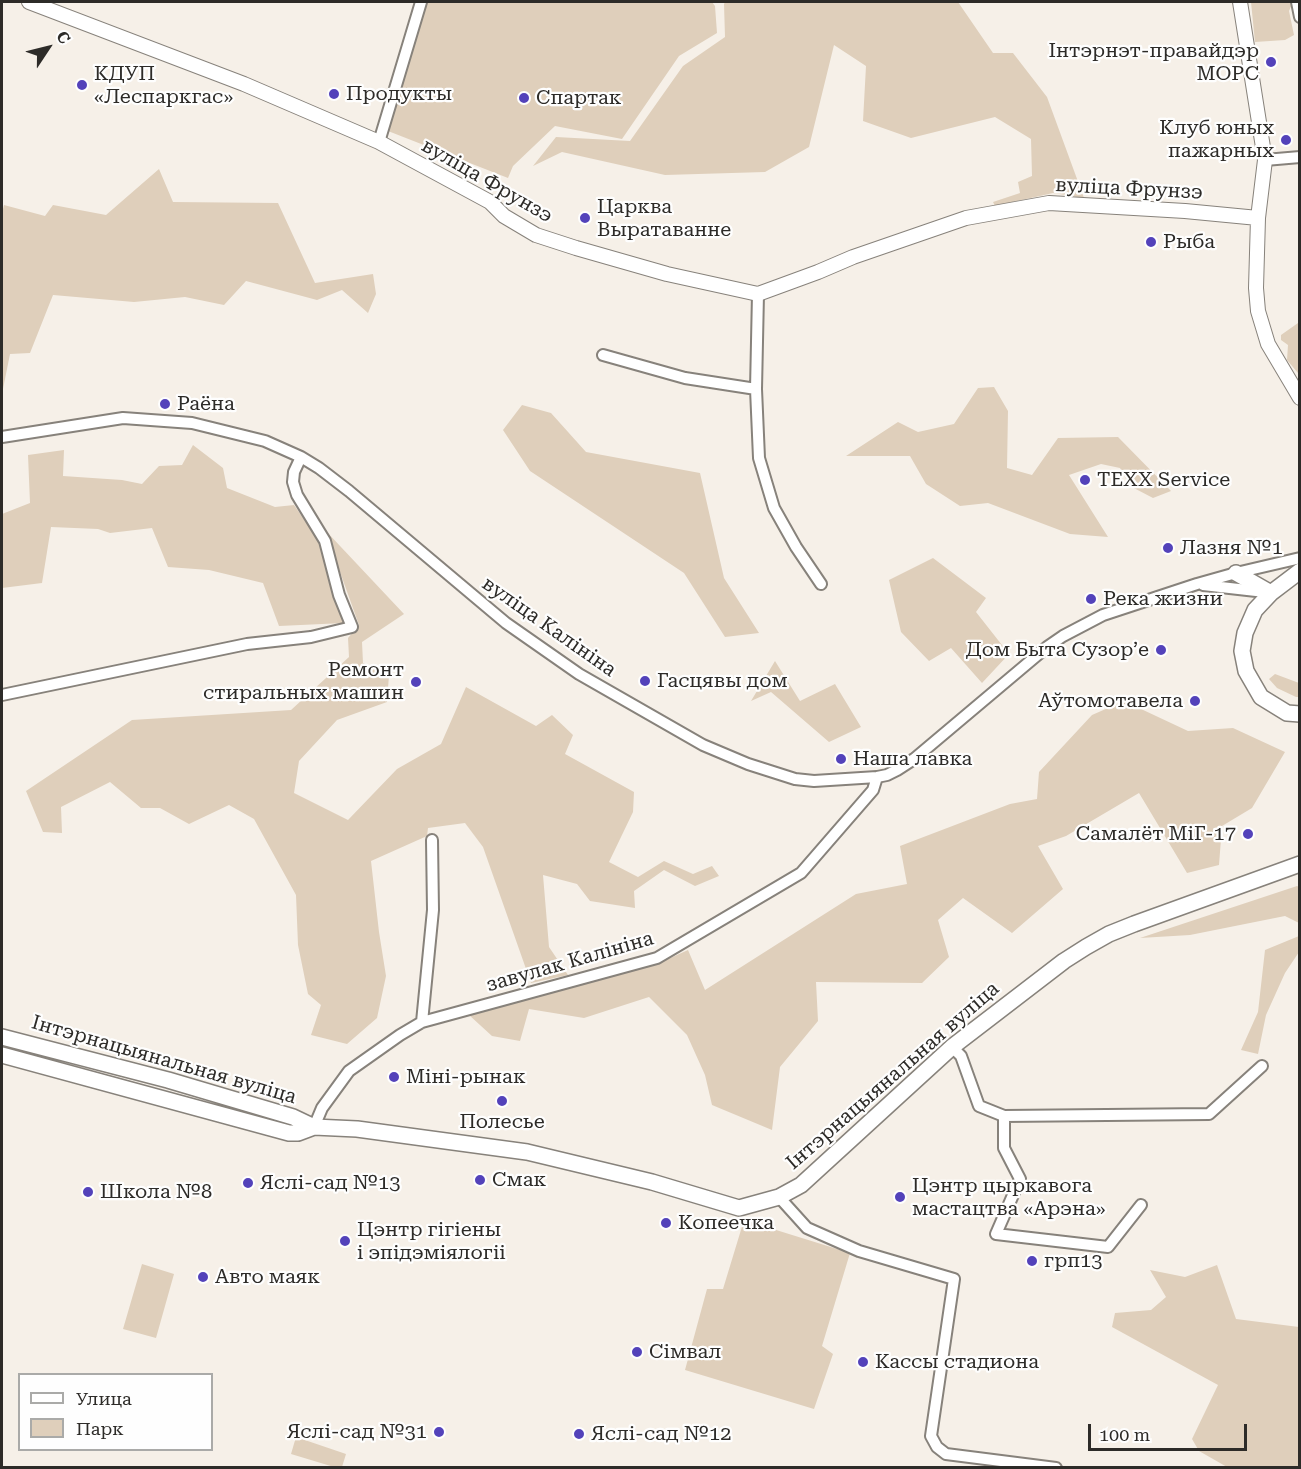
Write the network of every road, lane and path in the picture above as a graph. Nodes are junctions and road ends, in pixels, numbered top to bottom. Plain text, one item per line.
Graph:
1 (29, 2) edge
2 (422, 2) edge
3 (1240, 2) edge
4 (1297, 2) edge
5 (1299, 17) edge
6 (379, 142) junction
7 (1299, 157) edge
8 (1265, 160) junction
9 (1258, 218) junction
10 (758, 294) junction
11 (603, 355) dead end
12 (756, 389) junction
13 (1299, 398) edge
14 (2, 437) edge
15 (302, 457) junction
16 (1299, 558) edge
17 (1299, 571) edge
18 (1236, 573) junction
19 (821, 584) dead end
20 (1197, 584) junction
21 (1270, 593) junction
22 (2, 695) edge
23 (1299, 714) edge
24 (877, 777) junction
25 (432, 840) dead end
26 (1299, 864) edge
27 (422, 1022) junction
28 (2, 1037) edge
29 (952, 1047) junction
30 (2, 1055) edge
31 (1262, 1066) dead end
32 (1004, 1116) junction
33 (314, 1127) junction
34 (779, 1197) junction
35 (1141, 1205) dead end
36 (1056, 1467) edge

1 - 6 street, вуліца Фрунзэ
2 - 6 street
3 - 8 street
4 - 5 street
6 - 10 street, вуліца Фрунзэ
7 - 8 street
8 - 9 street
9 - 10 street, вуліца Фрунзэ
9 - 13 street
10 - 12 street
11 - 12 street
12 - 19 street
14 - 15 street, вуліца Калініна
15 - 22 street
15 - 24 street, вуліца Калініна
16 - 18 street, вуліца Калініна
17 - 21 main road
18 - 20 street, вуліца Калініна
18 - 21 main road
20 - 21 street
20 - 24 street, вуліца Калініна
21 - 23 main road
24 - 27 street, завулак Калініна
25 - 27 street
26 - 29 main road, Інтэрнацыянальная вуліца
27 - 33 street, завулак Калініна
28 - 33 main road, Інтэрнацыянальная вуліца
29 - 32 street
29 - 34 main road, Інтэрнацыянальная вуліца
30 - 33 main road, Інтэрнацыянальная вуліца
31 - 32 street
32 - 35 street
33 - 34 main road, Інтэрнацыянальная вуліца
34 - 36 street

